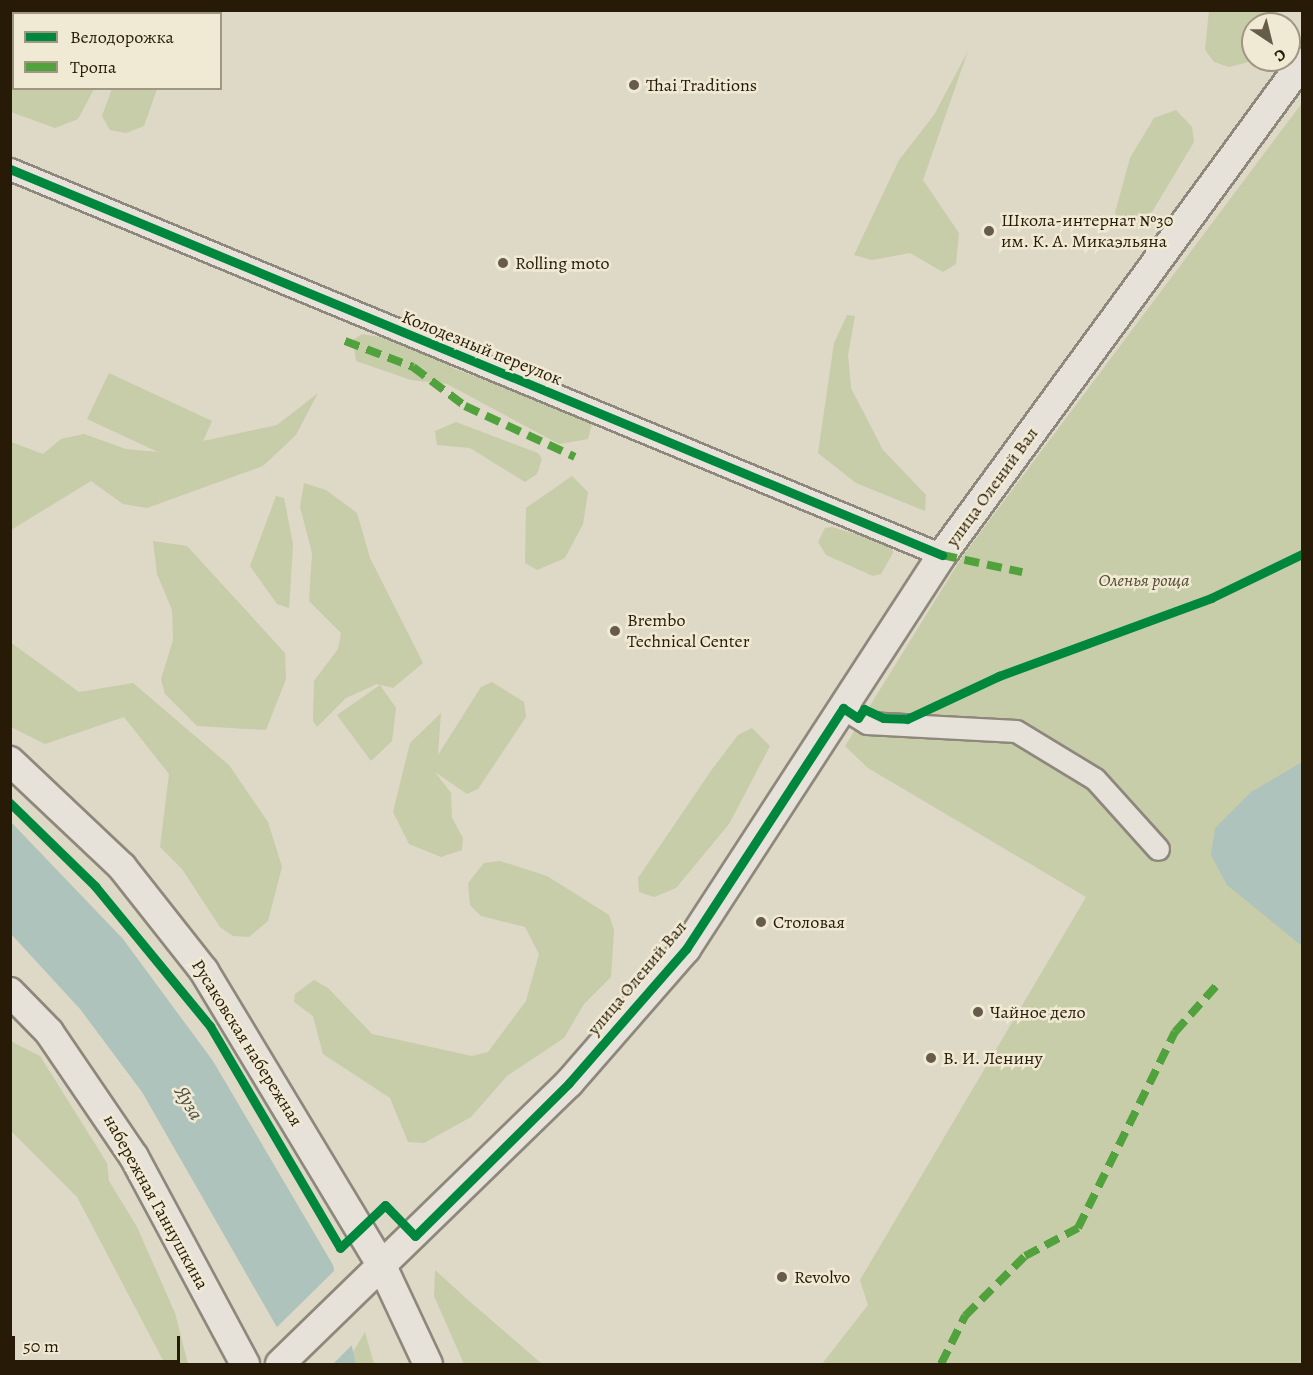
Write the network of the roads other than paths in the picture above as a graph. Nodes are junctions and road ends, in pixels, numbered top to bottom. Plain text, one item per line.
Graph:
1 (1302, 63) edge
2 (10, 169) edge
3 (942, 555) junction
4 (843, 708) junction
5 (10, 761) edge
6 (1158, 849) dead end
7 (10, 992) edge
8 (382, 1266) junction
9 (283, 1363) edge
10 (244, 1365) edge
11 (428, 1365) edge

1 - 3 main road, улица Олений Вал
2 - 3 street, Колодезный переулок
3 - 4 main road, улица Олений Вал
4 - 6 street
4 - 8 main road, улица Олений Вал
5 - 8 main road, Русаковская набережная
7 - 10 main road, набережная Ганнушкина
8 - 9 main road, улица Олений Вал
8 - 11 main road, Русаковская набережная

